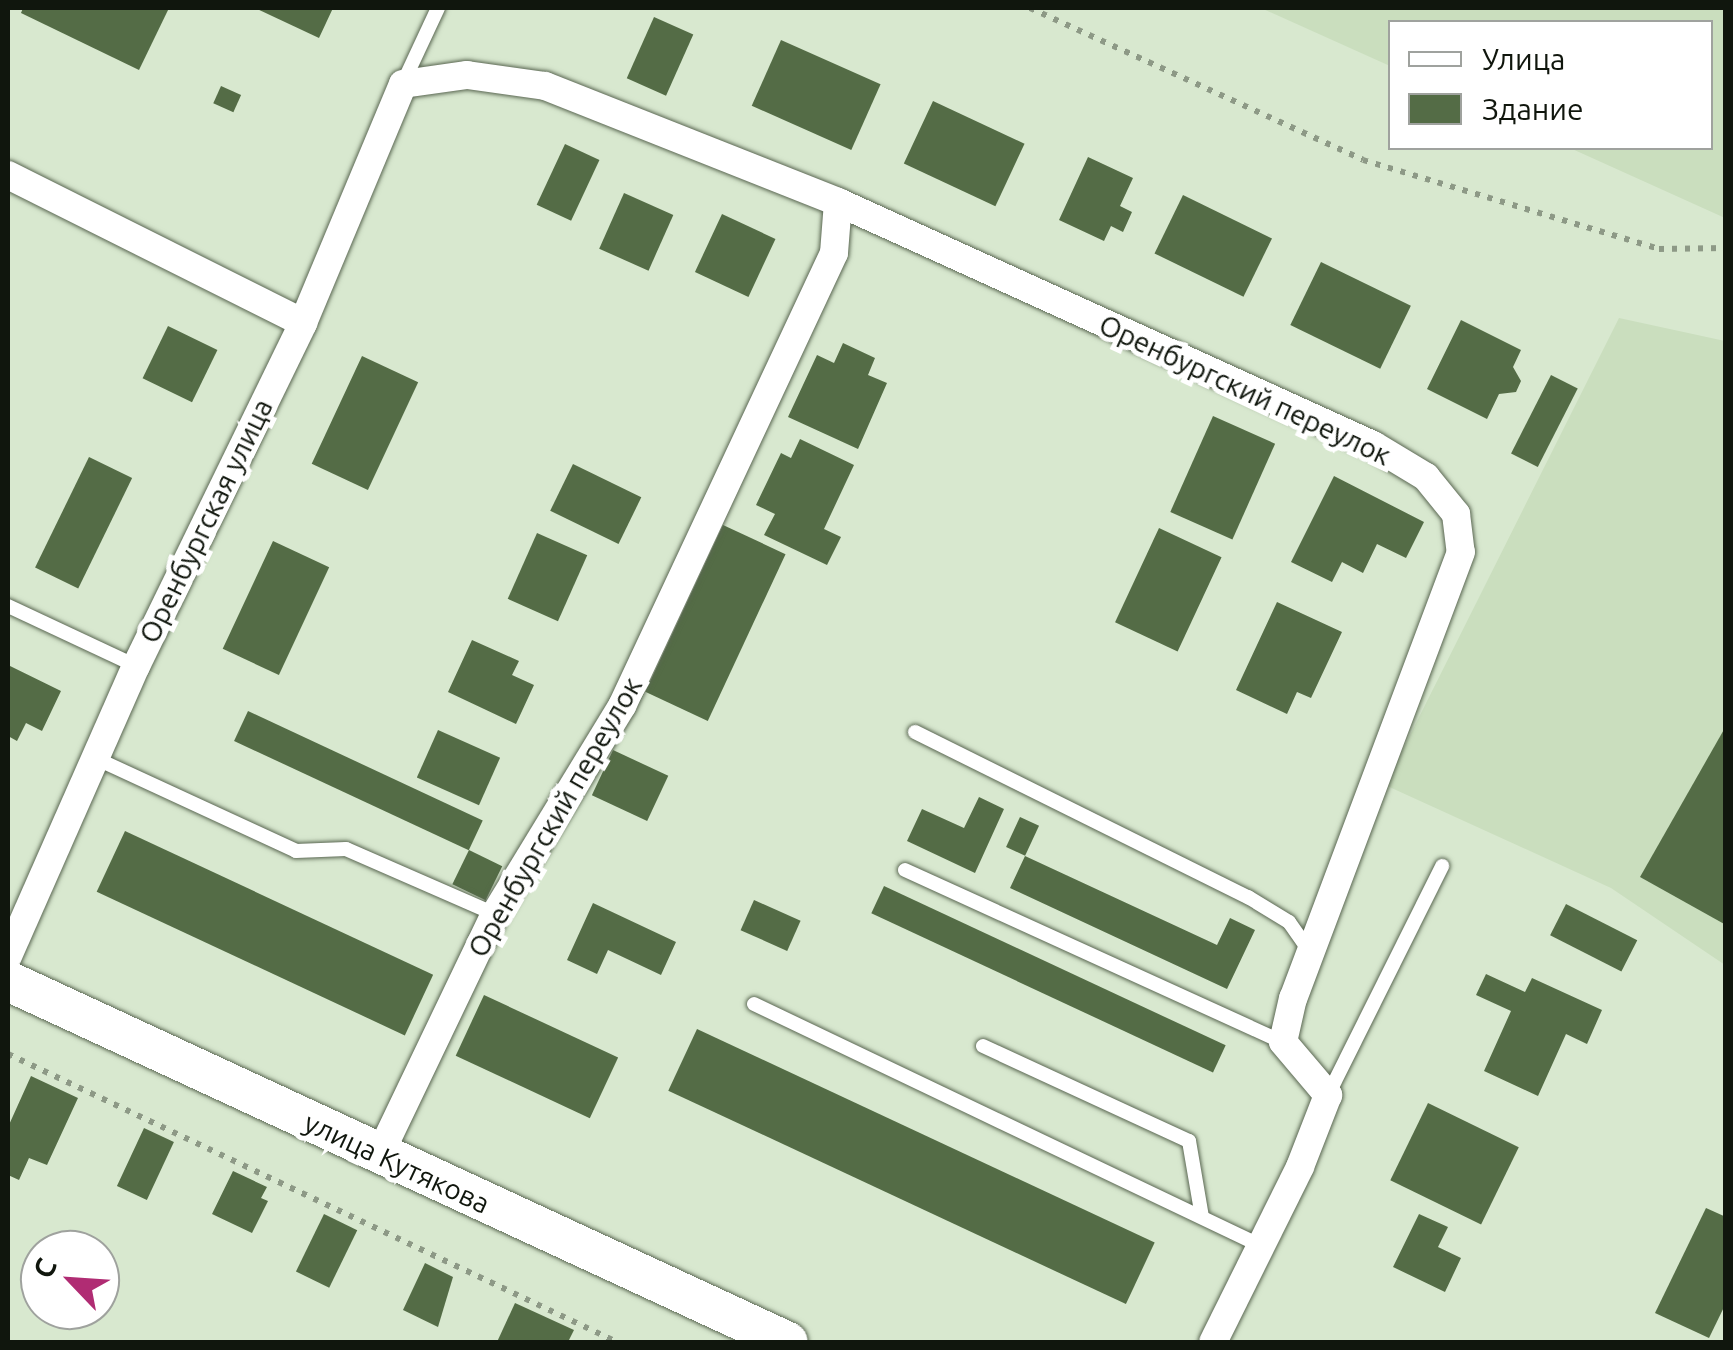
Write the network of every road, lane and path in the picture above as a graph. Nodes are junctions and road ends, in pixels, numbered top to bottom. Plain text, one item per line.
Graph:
1 (438, 8) edge
2 (1030, 8) edge
3 (403, 84) junction
4 (8, 175) edge
5 (838, 202) junction
6 (1726, 248) edge
7 (303, 322) junction
8 (8, 606) edge
9 (136, 666) junction
10 (916, 732) dead end
11 (95, 758) junction
12 (1442, 866) dead end
13 (906, 870) dead end
14 (495, 914) junction
15 (1310, 953) junction
16 (8, 956) edge
17 (8, 980) edge
18 (754, 1004) dead end
19 (1283, 1042) junction
20 (983, 1046) dead end
21 (8, 1054) edge
22 (1328, 1095) junction
23 (379, 1156) junction
24 (1202, 1217) junction
25 (1259, 1245) junction
26 (617, 1342) edge
27 (788, 1342) edge
28 (1213, 1342) edge

1 - 3 lane
2 - 6 path
3 - 5 street, Оренбургский переулок
3 - 7 street, Оренбургская улица
4 - 7 street
5 - 14 street, Оренбургский переулок
5 - 15 street, Оренбургский переулок
7 - 9 street, Оренбургская улица
8 - 9 lane
9 - 11 street, Оренбургская улица
10 - 15 lane
11 - 14 lane
11 - 16 street, Оренбургская улица
12 - 22 lane
13 - 19 lane
14 - 23 street, Оренбургский переулок
15 - 19 street, Оренбургский переулок
17 - 23 main road, улица Кутякова
18 - 24 lane
19 - 22 street
20 - 24 lane
21 - 26 path
22 - 25 street
23 - 27 main road, улица Кутякова
24 - 25 lane
25 - 28 street

